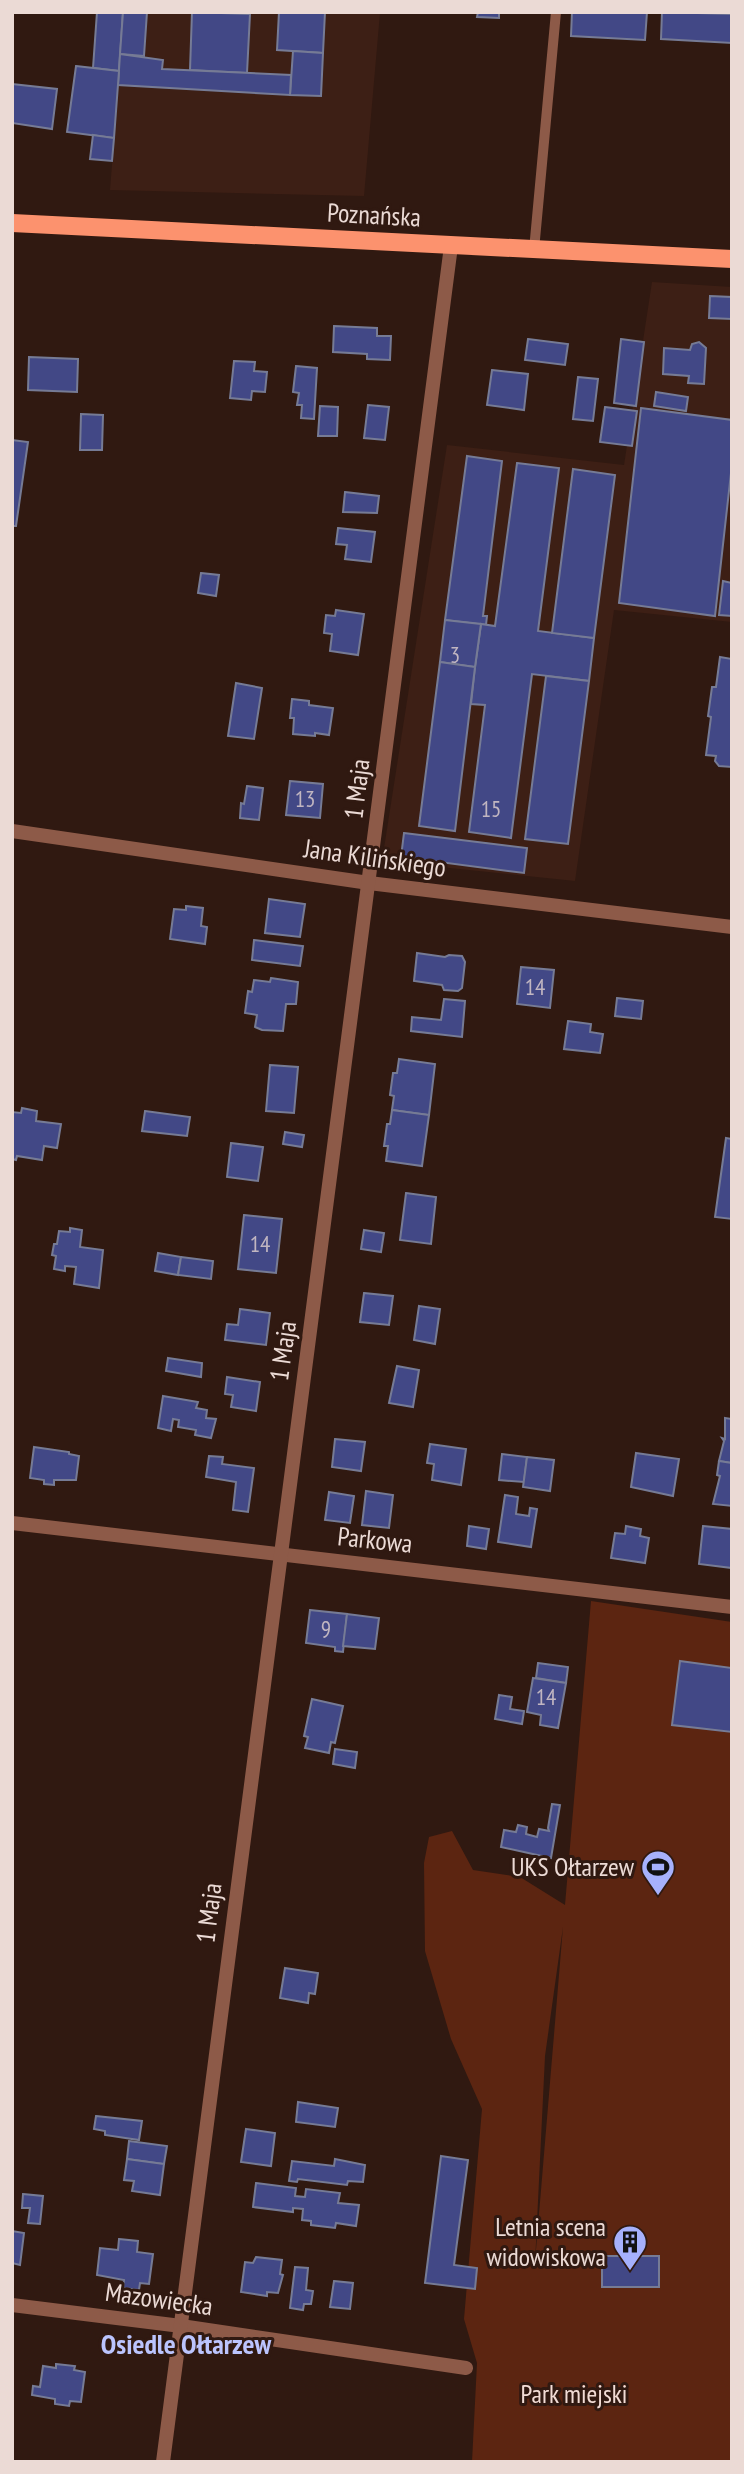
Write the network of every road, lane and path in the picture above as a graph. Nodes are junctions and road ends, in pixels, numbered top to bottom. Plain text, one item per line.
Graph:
1 (556, 12) edge
2 (12, 223) edge
3 (451, 246) junction
4 (534, 250) junction
5 (732, 259) edge
6 (12, 831) edge
7 (369, 883) junction
8 (732, 927) edge
9 (12, 1523) edge
10 (281, 1555) junction
11 (732, 1607) edge
12 (12, 2305) edge
13 (181, 2326) junction
14 (466, 2368) dead end
15 (163, 2462) edge

1 - 4 lane
2 - 3 main road, Poznańska
3 - 4 main road, Poznańska
3 - 7 street, 1 Maja
4 - 5 main road, Poznańska
6 - 7 street, Jana Kilińskiego
7 - 8 street, Jana Kilińskiego
7 - 10 street, 1 Maja
9 - 10 street, Parkowa
10 - 11 street, Parkowa
10 - 13 street, 1 Maja
12 - 13 street, Mazowiecka
13 - 14 street, Mazowiecka
13 - 15 street, 1 Maja

